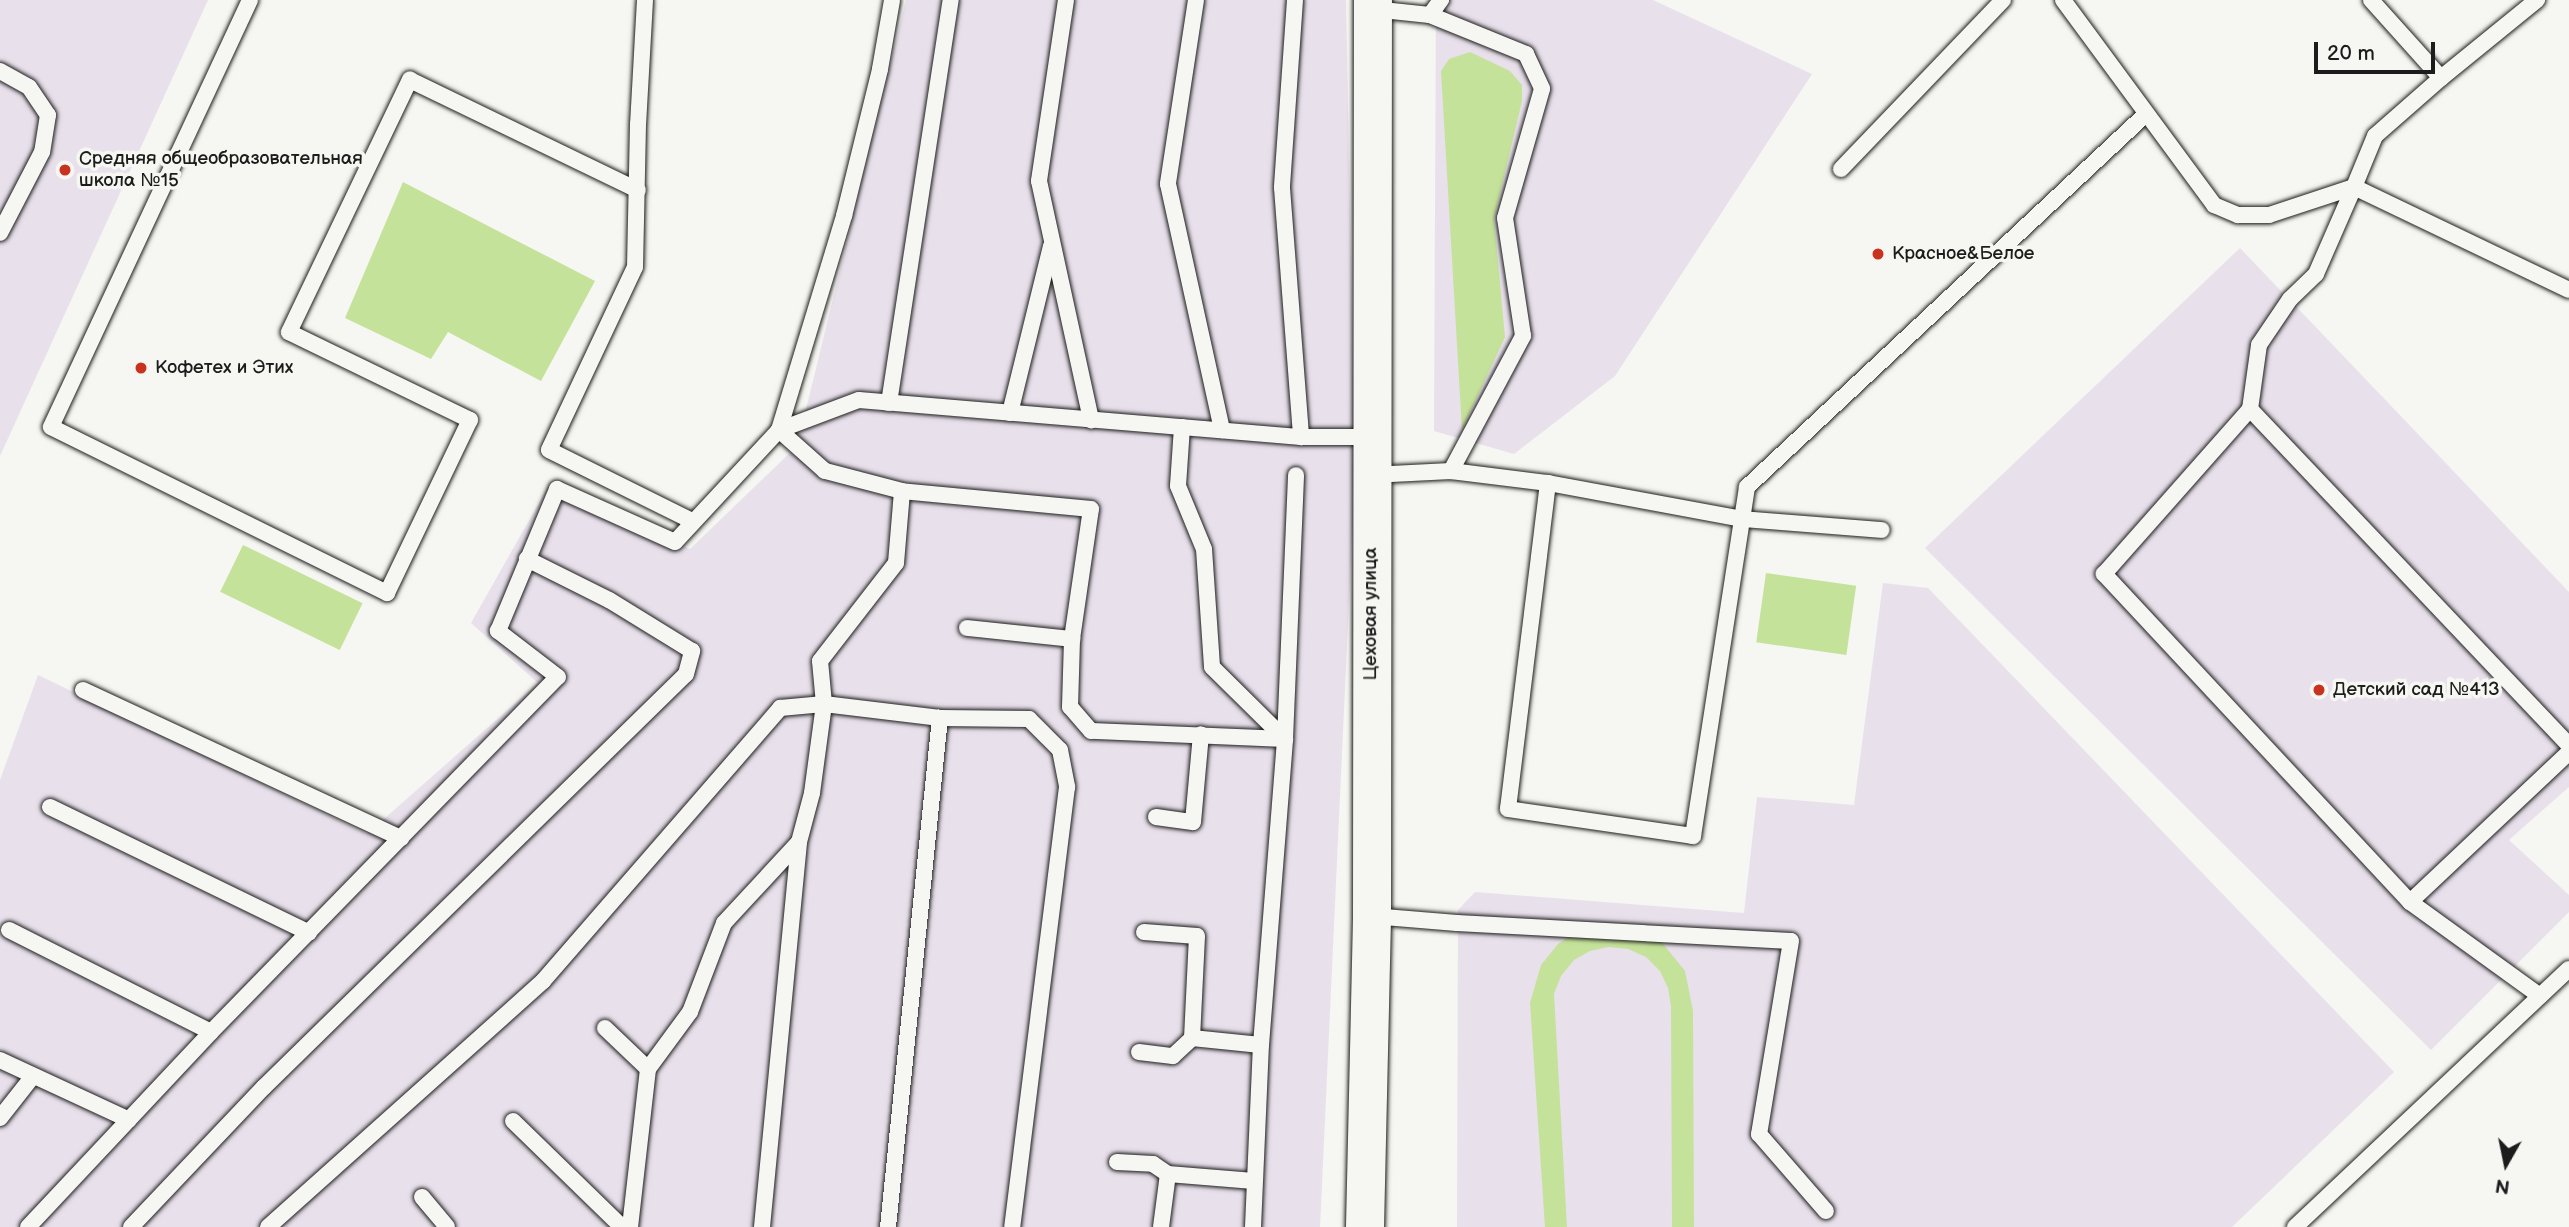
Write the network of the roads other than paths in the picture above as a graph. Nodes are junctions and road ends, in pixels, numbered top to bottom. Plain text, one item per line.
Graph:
1 (250, 0) edge
2 (645, 0) edge
3 (892, 0) edge
4 (951, 0) edge
5 (1066, 0) edge
6 (1196, 0) edge
7 (1295, 0) edge
8 (1440, 0) edge
9 (2003, 0) edge
10 (2063, 0) edge
11 (2371, 0) edge
12 (2537, 0) edge
13 (1373, 4) edge
14 (1430, 15) junction
15 (0, 71) edge
16 (2441, 78) junction
17 (2146, 114) junction
18 (1841, 169) dead end
19 (2354, 187) junction
20 (638, 190) junction
21 (0, 233) edge
22 (1052, 240) junction
23 (2569, 289) edge
24 (889, 403) junction
25 (2250, 409) junction
26 (1010, 413) junction
27 (1091, 420) junction
28 (1181, 427) junction
29 (779, 430) junction
30 (1222, 430) junction
31 (1301, 437) junction
32 (1370, 437) junction
33 (1451, 471) junction
34 (1296, 475) dead end
35 (1371, 475) junction
36 (1548, 483) junction
37 (902, 491) junction
38 (1742, 519) junction
39 (692, 521) junction
40 (1882, 530) dead end
41 (527, 559) junction
42 (967, 628) dead end
43 (1072, 639) junction
44 (83, 690) dead end
45 (824, 704) junction
46 (940, 718) junction
47 (1201, 734) junction
48 (1285, 739) junction
49 (2569, 745) edge
50 (2569, 752) edge
51 (50, 807) dead end
52 (1156, 817) dead end
53 (401, 838) junction
54 (799, 842) junction
55 (2410, 902) junction
56 (1372, 916) junction
57 (9, 930) dead end
58 (1144, 932) dead end
59 (309, 933) junction
60 (2569, 969) edge
61 (2540, 996) junction
62 (605, 1028) dead end
63 (211, 1032) junction
64 (1192, 1038) junction
65 (1261, 1045) junction
66 (1139, 1052) dead end
67 (0, 1060) edge
68 (648, 1069) junction
69 (33, 1076) junction
70 (0, 1118) edge
71 (129, 1121) junction
72 (513, 1121) dead end
73 (1117, 1162) dead end
74 (1168, 1174) junction
75 (1254, 1181) junction
76 (422, 1197) dead end
77 (1826, 1211) dead end
78 (28, 1227) edge
79 (131, 1227) edge
80 (268, 1227) edge
81 (447, 1227) edge
82 (622, 1227) edge
83 (630, 1227) edge
84 (762, 1227) edge
85 (888, 1227) edge
86 (1012, 1227) edge
87 (1161, 1227) edge
88 (1253, 1227) edge
89 (1365, 1227) edge
90 (2295, 1227) edge

1 - 20 lane
2 - 20 lane
3 - 29 lane
4 - 24 lane
5 - 22 lane
6 - 30 lane
7 - 31 lane
8 - 14 lane
9 - 18 lane
10 - 17 lane
11 - 16 lane
12 - 16 lane
13 - 14 lane
13 - 32 main road, Цеховая улица
14 - 33 lane
15 - 21 lane
16 - 19 lane
17 - 19 lane
17 - 38 lane
19 - 23 lane
19 - 25 lane
20 - 39 lane
22 - 26 lane
22 - 27 lane
24 - 26 lane
24 - 29 lane
25 - 49 lane
25 - 55 lane
26 - 27 lane
27 - 28 lane
28 - 30 lane
28 - 48 lane
29 - 37 lane
29 - 39 lane
30 - 31 lane
31 - 32 lane
32 - 35 main road, Цеховая улица
33 - 35 lane
33 - 36 lane
34 - 48 lane
35 - 56 main road, Цеховая улица
36 - 38 lane
36 - 38 lane
37 - 43 lane
37 - 45 lane
38 - 40 lane
39 - 41 lane
41 - 53 lane
41 - 79 lane
42 - 43 lane
43 - 47 lane
44 - 53 lane
45 - 46 lane
45 - 54 lane
45 - 80 lane
46 - 85 lane
46 - 86 lane
47 - 48 lane
47 - 52 lane
48 - 65 lane
50 - 55 lane
51 - 59 lane
53 - 59 lane
54 - 68 lane
54 - 84 lane
55 - 61 lane
56 - 77 lane
56 - 89 main road, Цеховая улица
57 - 63 lane
58 - 64 lane
59 - 63 lane
60 - 61 lane
61 - 90 lane
62 - 68 lane
63 - 71 lane
64 - 65 lane
64 - 66 lane
65 - 75 lane
67 - 69 lane
68 - 83 lane
69 - 70 lane
69 - 71 lane
71 - 78 lane
72 - 82 lane
73 - 74 lane
74 - 75 lane
74 - 87 lane
75 - 88 lane
76 - 81 lane

